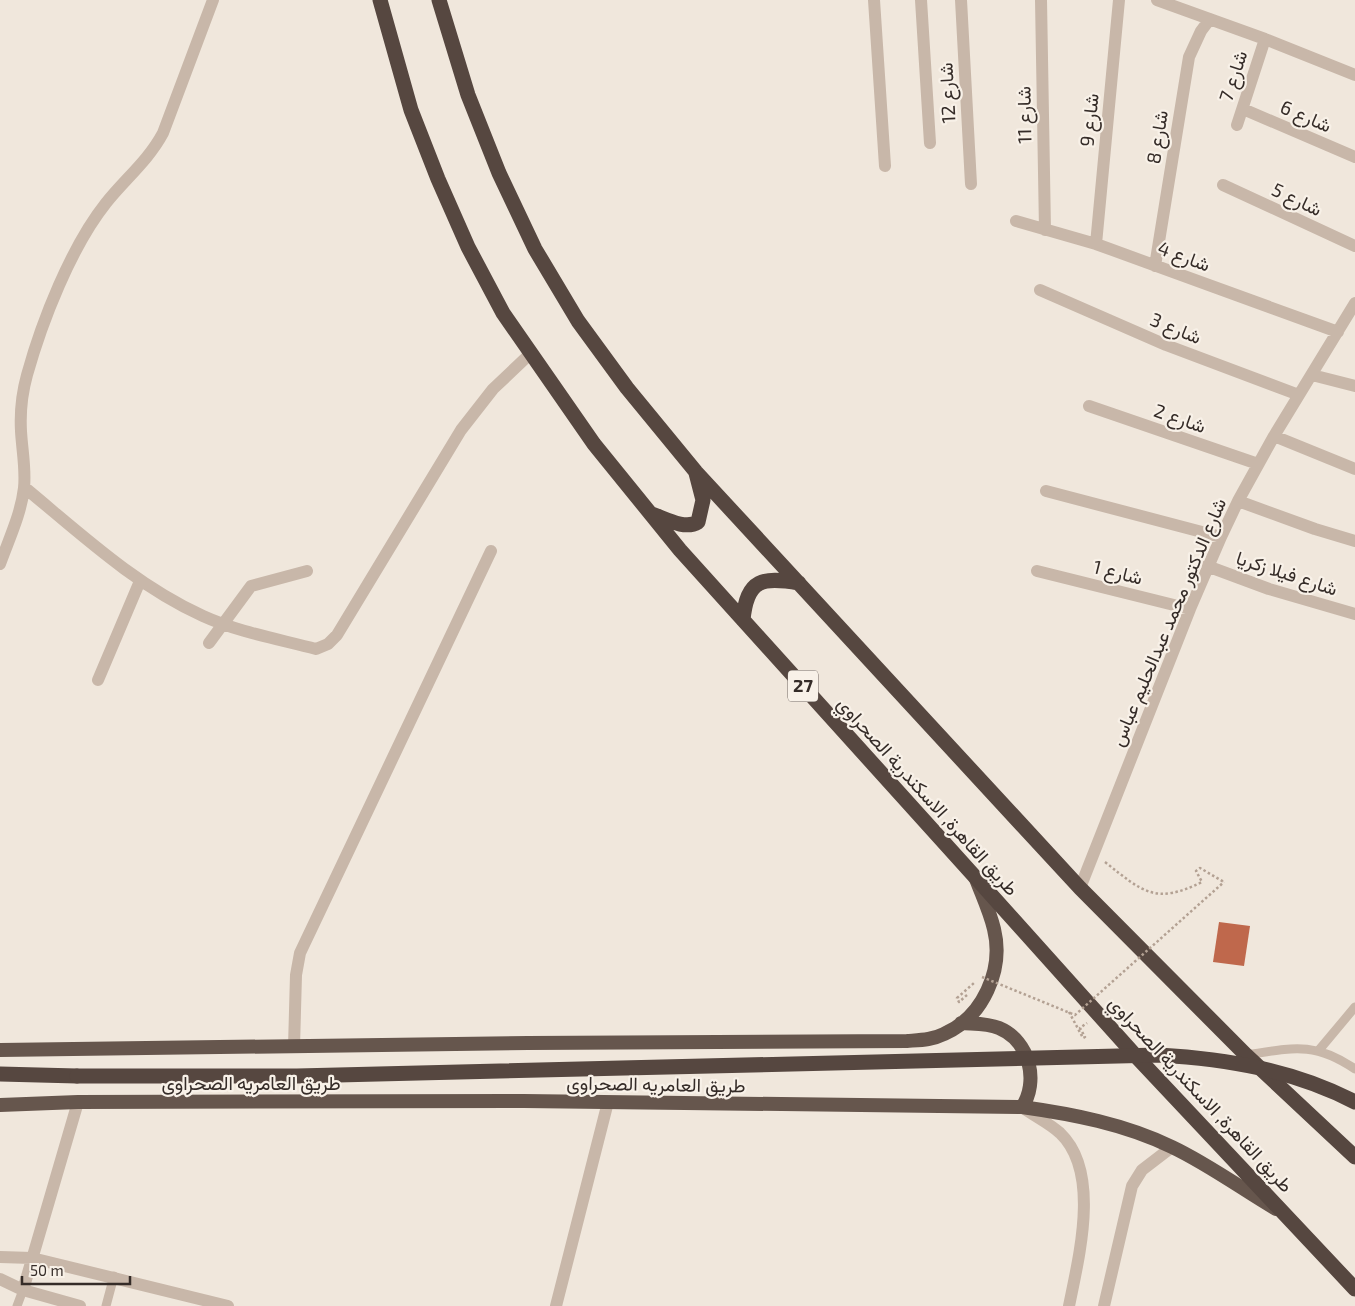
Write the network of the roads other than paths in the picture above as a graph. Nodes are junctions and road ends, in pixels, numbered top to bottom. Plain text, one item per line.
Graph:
1 (213, 0) edge
2 (380, 0) edge
3 (438, 0) edge
4 (874, 0) edge
5 (921, 0) edge
6 (961, 0) edge
7 (1041, 0) edge
8 (1119, 0) edge
9 (1157, 0) edge
10 (1210, 19) junction
11 (1265, 39) junction
12 (1355, 75) edge
13 (1242, 109) junction
14 (1237, 125) dead end
15 (930, 143) dead end
16 (1355, 157) edge
17 (885, 166) dead end
18 (971, 184) dead end
19 (1224, 185) dead end
20 (1016, 221) dead end
21 (1045, 230) junction
22 (1096, 244) junction
23 (1355, 246) edge
24 (1155, 266) junction
25 (1040, 290) dead end
26 (1355, 305) edge
27 (1338, 332) junction
28 (532, 354) junction
29 (1312, 375) junction
30 (1355, 386) edge
31 (1299, 395) junction
32 (1089, 406) dead end
33 (1274, 436) junction
34 (1258, 464) junction
35 (1355, 469) edge
36 (696, 472) junction
37 (24, 487) junction
38 (1046, 491) dead end
39 (1238, 501) junction
40 (652, 514) junction
41 (1221, 537) junction
42 (1355, 541) edge
43 (490, 551) dead end
44 (0, 564) edge
45 (1207, 566) junction
46 (307, 571) dead end
47 (1037, 571) dead end
48 (140, 581) junction
49 (799, 584) junction
50 (1190, 609) junction
51 (1355, 614) edge
52 (743, 620) junction
53 (223, 624) junction
54 (209, 643) dead end
55 (98, 680) dead end
56 (976, 878) junction
57 (1080, 888) junction
58 (1355, 1007) edge
59 (961, 1023) junction
60 (294, 1047) junction
61 (0, 1050) edge
62 (1319, 1050) junction
63 (1246, 1055) junction
64 (1355, 1069) edge
65 (0, 1074) edge
66 (78, 1102) junction
67 (608, 1102) junction
68 (1355, 1102) edge
69 (0, 1105) edge
70 (1022, 1108) junction
71 (1172, 1147) junction
72 (1355, 1157) edge
73 (1287, 1216) junction
74 (0, 1257) edge
75 (32, 1258) junction
76 (114, 1276) junction
77 (0, 1279) edge
78 (1355, 1288) edge
79 (23, 1290) junction
80 (17, 1306) edge
81 (80, 1306) edge
82 (106, 1306) edge
83 (228, 1306) edge
84 (556, 1306) edge
85 (1069, 1306) edge
86 (1104, 1306) edge

1 - 37 street
2 - 28 highway, طريق القاهرة, الاسكندرية الصحراوي / 27
3 - 36 highway
4 - 17 street
5 - 15 street
6 - 18 street, شارع 12
7 - 21 street, شارع 11
8 - 22 street, شارع 9
9 - 10 street
10 - 11 street
10 - 24 street, شارع 8
11 - 12 street
11 - 13 street, شارع 7
13 - 14 street, شارع 7
13 - 16 street, شارع 6
19 - 23 street, شارع 5
20 - 21 street, شارع 4
21 - 22 street, شارع 4
22 - 24 street, شارع 4
24 - 27 street, شارع 4
25 - 31 street, شارع 3
26 - 27 street, شارع الدكتور محمد عبدالحليم عباس
27 - 29 street, شارع الدكتور محمد عبدالحليم عباس
28 - 40 highway, طريق القاهرة, الاسكندرية الصحراوي / 27
28 - 53 street
29 - 30 street
29 - 31 street, شارع الدكتور محمد عبدالحليم عباس
31 - 33 street, شارع الدكتور محمد عبدالحليم عباس
32 - 34 street, شارع 2
33 - 34 street, شارع الدكتور محمد عبدالحليم عباس
33 - 35 street
34 - 39 street, شارع الدكتور محمد عبدالحليم عباس
36 - 40 highway
36 - 49 highway
37 - 44 street
37 - 48 street
38 - 41 street
39 - 41 street, شارع الدكتور محمد عبدالحليم عباس
39 - 42 street
40 - 52 highway, طريق القاهرة, الاسكندرية الصحراوي / 27
41 - 45 street, شارع الدكتور محمد عبدالحليم عباس
43 - 60 street
45 - 50 street, شارع الدكتور محمد عبدالحليم عباس
45 - 51 street, شارع فيلا زكريا
46 - 53 street
47 - 50 street, شارع 1
48 - 53 street
48 - 55 street
49 - 52 highway
49 - 57 highway
50 - 57 street, شارع الدكتور محمد عبدالحليم عباس
52 - 56 highway, طريق القاهرة, الاسكندرية الصحراوي / 27
53 - 54 street
56 - 59 highway, طريق العامريه الصحراوى
56 - 73 highway, طريق القاهرة, الاسكندرية الصحراوي / 27
57 - 63 highway
58 - 62 lane
59 - 60 highway, طريق العامريه الصحراوى
59 - 70 highway
60 - 61 highway, طريق العامريه الصحراوى
62 - 63 lane
62 - 64 lane
63 - 72 highway
65 - 68 highway, bridge
66 - 67 highway, طريق العامريه الصحراوى
66 - 69 highway, طريق العامريه الصحراوى
66 - 75 street
67 - 70 highway, طريق العامريه الصحراوى
67 - 84 street
70 - 71 highway, طريق العامريه الصحراوى
70 - 85 street
71 - 73 highway, طريق العامريه الصحراوى
71 - 86 street
73 - 78 highway, طريق القاهرة, الاسكندرية الصحراوي / 27
74 - 75 street
75 - 76 street
75 - 79 street
76 - 82 lane
76 - 83 street
77 - 79 street
79 - 80 lane
79 - 81 street

